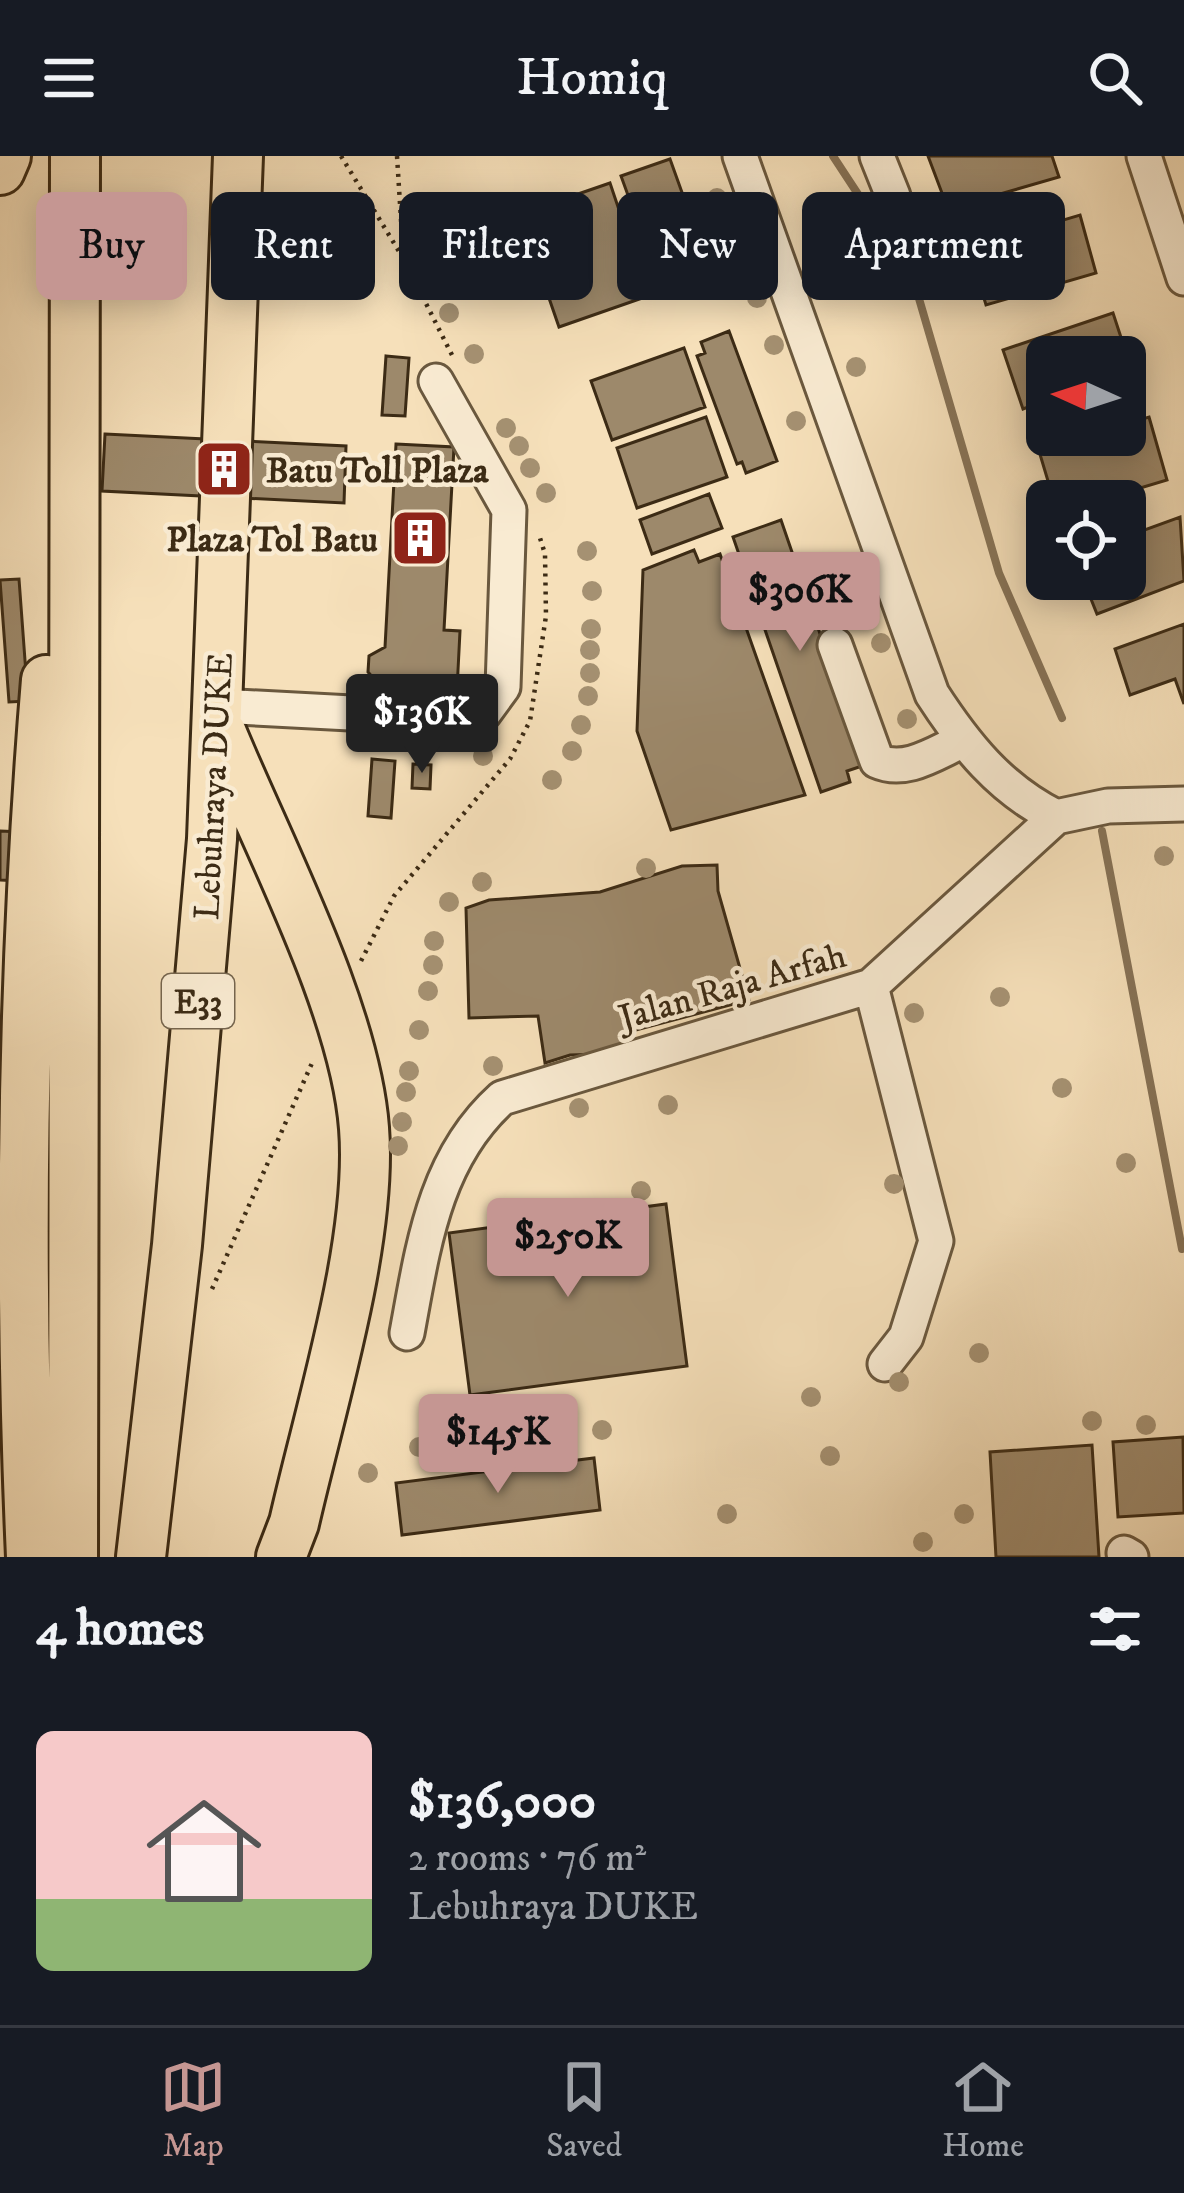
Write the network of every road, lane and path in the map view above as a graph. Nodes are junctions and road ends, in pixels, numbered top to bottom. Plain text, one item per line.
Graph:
1 (6, 156) edge
2 (75, 156) edge
3 (238, 156) edge
4 (340, 156) edge
5 (397, 156) edge
6 (740, 156) edge
7 (877, 156) edge
8 (1144, 156) edge
9 (0, 170) edge
10 (399, 192) edge
11 (891, 192) edge
12 (399, 252) edge
13 (1184, 278) edge
14 (419, 300) edge
15 (75, 346) junction
16 (446, 372) joint
17 (537, 531) dead end
18 (835, 645) dead end
19 (218, 714) junction
20 (962, 741) junction
21 (1184, 804) edge
22 (1056, 817) junction
23 (0, 852) edge
24 (871, 986) junction
25 (336, 1010) junction
26 (24, 1178) junction
27 (210, 1293) dead end
28 (407, 1333) dead end
29 (885, 1364) dead end
30 (32, 1557) edge
31 (73, 1557) edge
32 (140, 1557) edge
33 (280, 1557) edge

1 - 9 highway
2 - 15 highway
3 - 19 highway, Lebuhraya DUKE / E33
4 - 12 path
5 - 10 path
6 - 20 street
7 - 11 street
8 - 13 street
14 - 16 path
15 - 26 highway
15 - 31 highway
16 - 19 street
17 - 25 path
18 - 20 street
19 - 25 highway
19 - 32 highway, Lebuhraya DUKE / E33
20 - 22 street
21 - 22 street
22 - 24 street, Jalan Raja Arfah
23 - 26 highway
24 - 28 street, Jalan Raja Arfah
24 - 29 street
25 - 27 path
25 - 33 highway
26 - 30 highway

